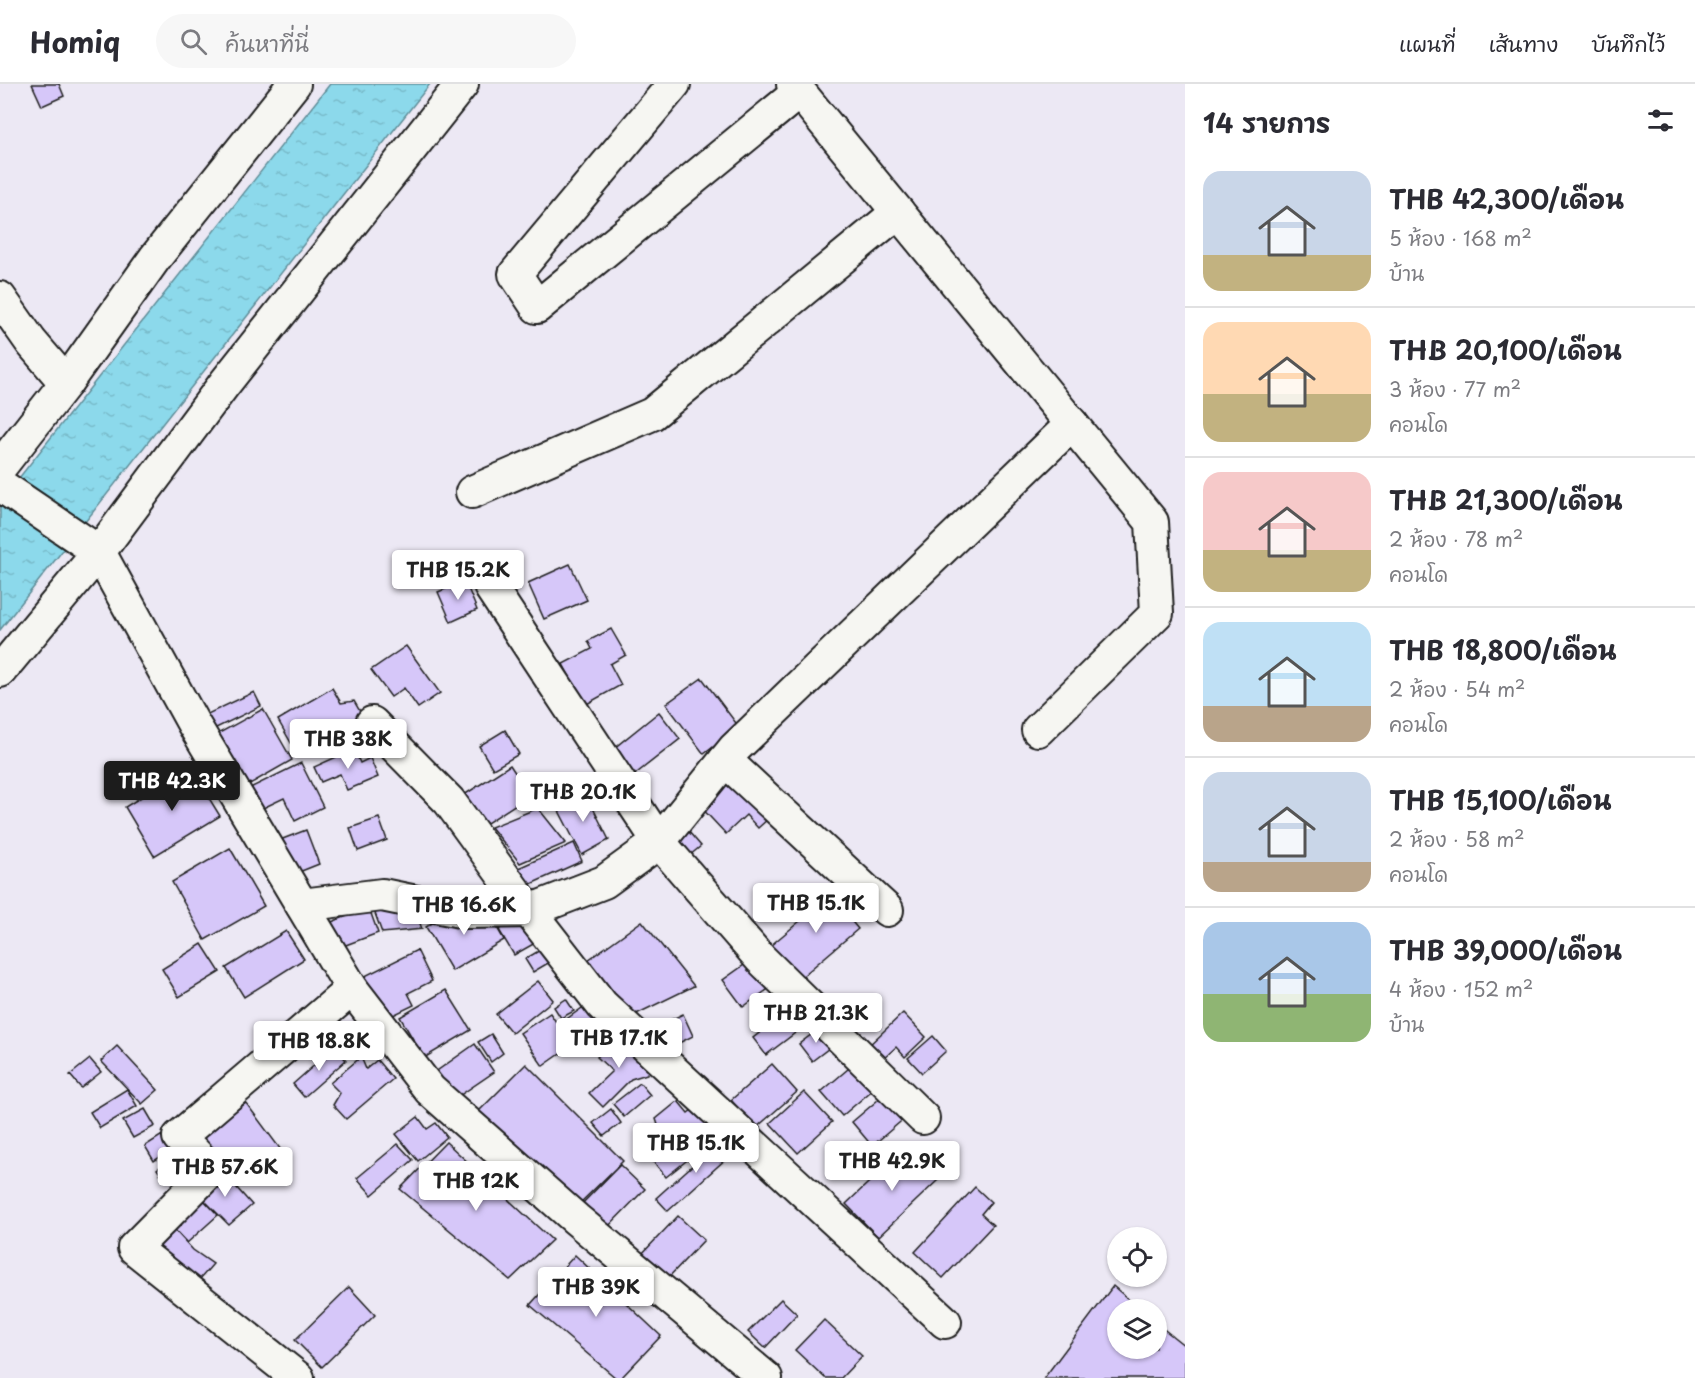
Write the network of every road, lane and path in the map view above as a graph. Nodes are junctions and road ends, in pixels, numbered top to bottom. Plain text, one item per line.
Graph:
1 (294, 84) edge
2 (462, 84) edge
3 (674, 84) edge
4 (796, 88) edge
5 (898, 212) junction
6 (0, 298) edge
7 (66, 383) junction
8 (1072, 424) junction
9 (0, 467) edge
10 (0, 485) edge
11 (472, 492) dead end
12 (99, 552) junction
13 (492, 588) dead end
14 (0, 671) edge
15 (372, 723) dead end
16 (1038, 730) dead end
17 (725, 760) junction
18 (659, 842) junction
19 (302, 905) junction
20 (887, 910) dead end
21 (529, 911) junction
22 (352, 989) junction
23 (923, 1118) dead end
24 (945, 1322) dead end
25 (297, 1378) edge
26 (766, 1378) edge

1 - 7 street
2 - 12 street
3 - 4 street
4 - 5 street
5 - 8 street
5 - 11 street
6 - 7 street
7 - 9 street
8 - 16 street
8 - 17 street
10 - 12 street
12 - 14 street
12 - 19 street
13 - 18 street
15 - 21 street
17 - 18 street
17 - 20 street
18 - 21 street
18 - 23 street
19 - 21 street
19 - 22 street
21 - 24 street
22 - 25 street
22 - 26 street

